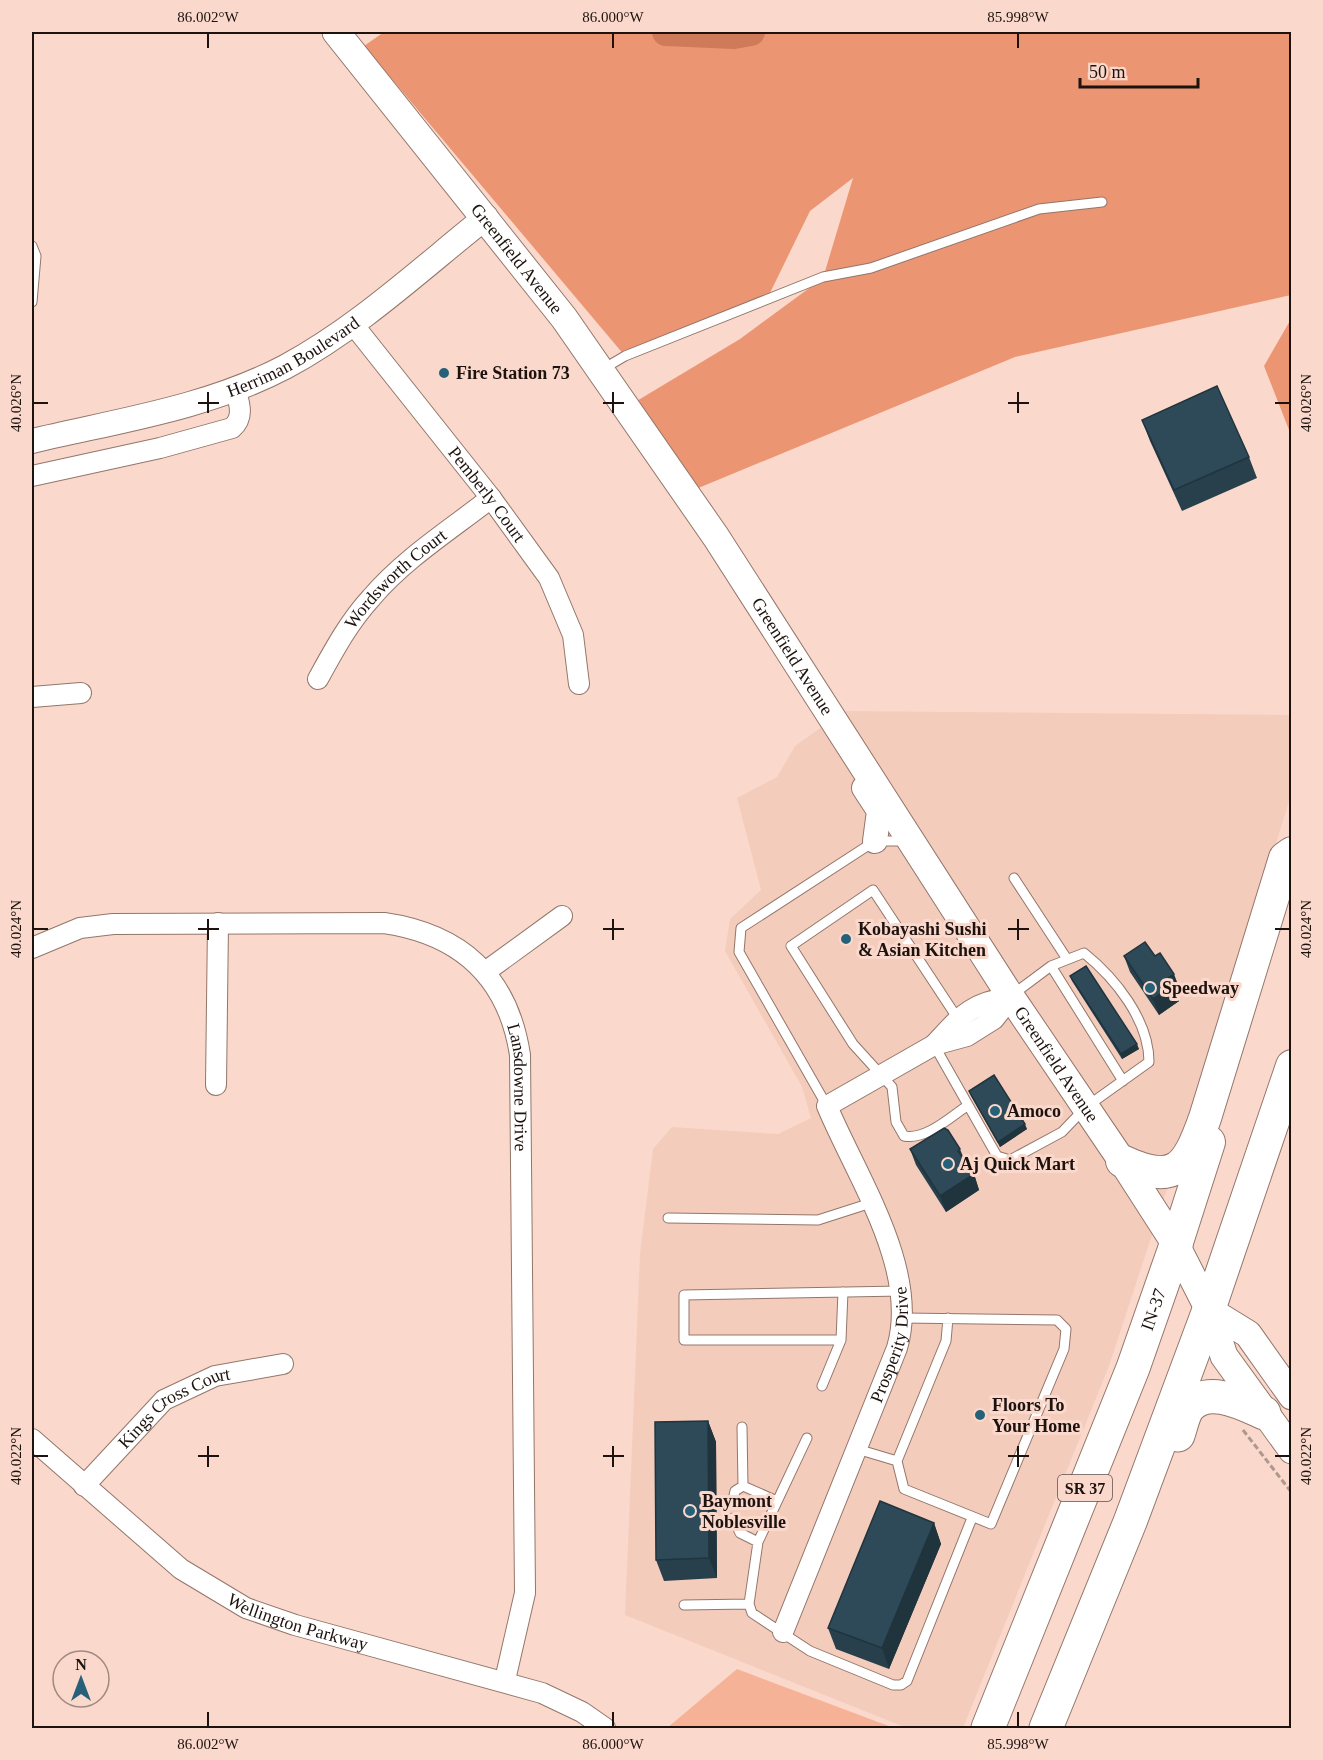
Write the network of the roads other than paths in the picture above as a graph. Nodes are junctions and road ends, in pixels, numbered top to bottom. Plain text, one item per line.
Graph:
1 (336, 32) edge
2 (1102, 202) dead end
3 (486, 217) junction
4 (32, 246) edge
5 (32, 302) edge
6 (352, 322) junction
7 (601, 370) junction
8 (235, 388) junction
9 (32, 441) edge
10 (32, 476) edge
11 (490, 498) junction
12 (792, 657) junction
13 (318, 679) dead end
14 (579, 684) dead end
15 (81, 693) dead end
16 (32, 697) edge
17 (875, 841) junction
18 (910, 841) junction
19 (1292, 853) edge
20 (1014, 879) dead end
21 (1292, 881) edge
22 (562, 916) dead end
23 (218, 923) junction
24 (32, 948) edge
25 (1067, 959) junction
26 (1051, 966) junction
27 (485, 972) junction
28 (1011, 997) junction
29 (958, 1019) junction
30 (934, 1045) junction
31 (1292, 1066) edge
32 (883, 1074) junction
33 (1123, 1081) junction
34 (216, 1086) dead end
35 (828, 1106) junction
36 (967, 1106) junction
37 (1086, 1107) junction
38 (1122, 1161) junction
39 (871, 1203) junction
40 (668, 1218) dead end
41 (1176, 1245) junction
42 (902, 1291) junction
43 (843, 1292) junction
44 (1209, 1310) junction
45 (903, 1318) junction
46 (948, 1318) junction
47 (842, 1340) junction
48 (283, 1364) dead end
49 (822, 1386) dead end
50 (1292, 1396) edge
51 (1251, 1418) junction
52 (742, 1427) dead end
53 (807, 1438) dead end
54 (32, 1439) edge
55 (857, 1449) junction
56 (1292, 1450) edge
57 (897, 1461) junction
58 (84, 1486) junction
59 (743, 1486) junction
60 (733, 1500) dead end
61 (777, 1501) junction
62 (733, 1518) dead end
63 (972, 1518) junction
64 (758, 1542) junction
65 (749, 1604) junction
66 (684, 1605) dead end
67 (783, 1632) junction
68 (505, 1680) junction
69 (605, 1728) edge
70 (988, 1728) edge
71 (1046, 1728) edge
72 (1059, 1728) edge

1 - 3 main road, Greenfield Avenue
2 - 7 lane
3 - 6 street, Herriman Boulevard
3 - 7 main road, Greenfield Avenue
4 - 5 lane
6 - 8 street, Herriman Boulevard
6 - 11 street, Pemberly Court
7 - 12 main road, Greenfield Avenue
8 - 9 street, Herriman Boulevard
8 - 10 street
11 - 13 street, Wordsworth Court
11 - 14 street, Pemberly Court
12 - 17 street
12 - 18 main road, Greenfield Avenue
15 - 16 street
17 - 18 lane
17 - 35 lane
18 - 28 main road, Greenfield Avenue
19 - 38 highway
20 - 25 lane
21 - 41 highway, IN-37 / SR 37
22 - 27 street
23 - 24 street, Lansdowne Drive
23 - 27 street, Lansdowne Drive
23 - 34 street
25 - 26 lane
25 - 33 lane
26 - 28 lane
26 - 33 lane
27 - 68 street, Lansdowne Drive
28 - 29 street
28 - 30 street
28 - 37 main road, Greenfield Avenue
29 - 30 street
29 - 32 lane
30 - 32 street
30 - 36 lane
31 - 44 highway, SR 37
32 - 35 street
32 - 36 lane
33 - 37 lane
35 - 39 street, Prosperity Drive
36 - 37 lane
37 - 38 main road, Greenfield Avenue
38 - 41 main road, Greenfield Avenue
39 - 40 lane
39 - 42 street, Prosperity Drive
41 - 44 main road, Greenfield Avenue
41 - 70 highway, IN-37 / SR 37
42 - 43 lane
42 - 45 street, Prosperity Drive
43 - 47 lane
43 - 47 lane
44 - 50 main road
44 - 51 main road, Greenfield Avenue
44 - 71 highway, SR 37
45 - 46 lane
45 - 55 street, Prosperity Drive
46 - 57 lane
46 - 63 lane
47 - 49 lane
48 - 58 street, Kings Cross Court
51 - 56 main road, Greenfield Avenue
51 - 72 highway
52 - 59 lane
53 - 61 lane
54 - 58 street, Wellington Parkway
55 - 57 lane
55 - 67 street, Prosperity Drive
57 - 63 lane
58 - 68 street, Wellington Parkway
59 - 60 lane
59 - 61 lane
61 - 64 lane
62 - 64 lane
63 - 67 lane
64 - 65 lane
65 - 66 lane
65 - 67 lane
68 - 69 street, Wellington Parkway

